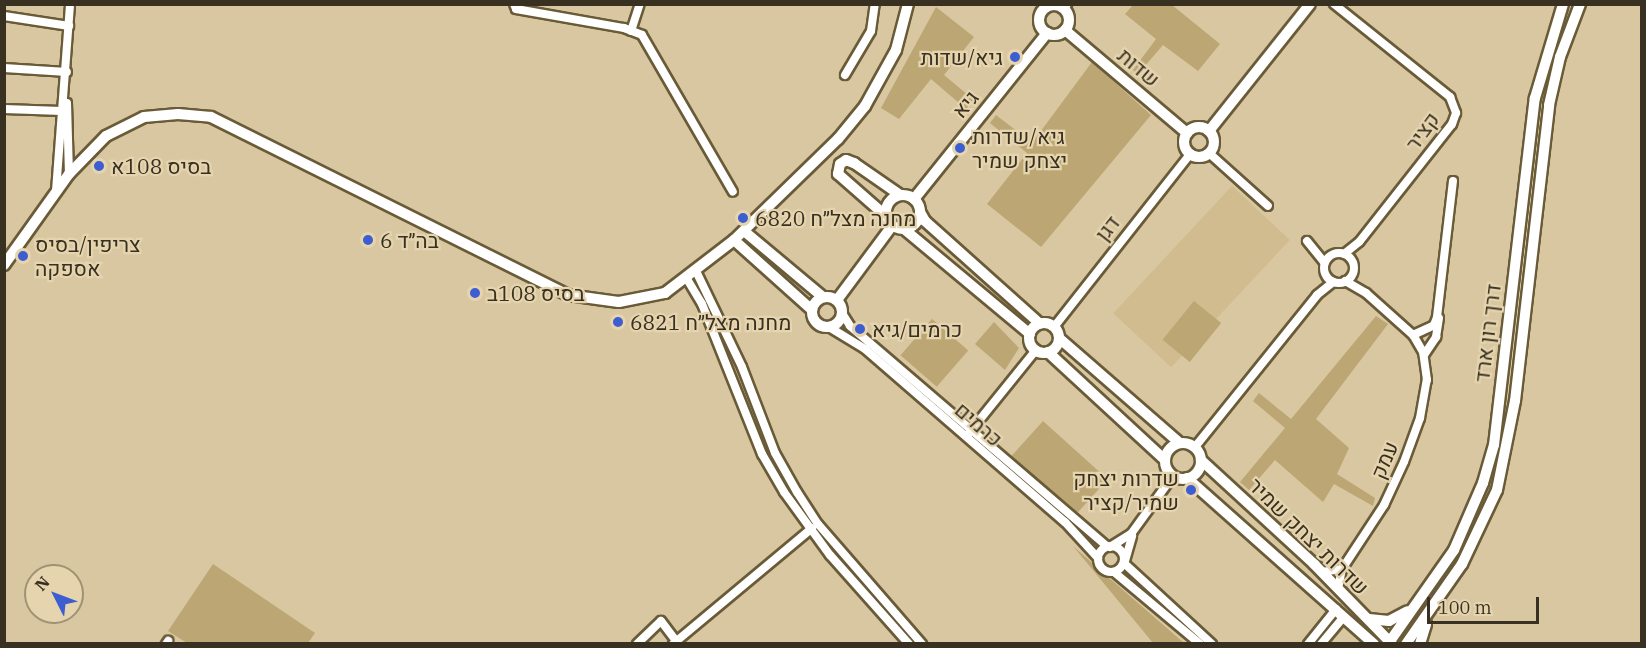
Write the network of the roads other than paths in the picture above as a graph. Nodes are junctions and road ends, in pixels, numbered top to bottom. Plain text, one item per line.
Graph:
1 (70, 4) edge
2 (514, 4) edge
3 (640, 4) edge
4 (874, 4) edge
5 (908, 4) edge
6 (1310, 4) edge
7 (1334, 4) edge
8 (1563, 4) edge
9 (1580, 4) edge
10 (1040, 7) edge
11 (1066, 7) edge
12 (4, 16) edge
13 (69, 26) junction
14 (1065, 30) junction
15 (631, 31) junction
16 (1047, 33) junction
17 (4, 68) edge
18 (66, 72) junction
19 (845, 75) dead end
20 (66, 91) junction
21 (4, 109) edge
22 (62, 111) junction
23 (1209, 131) junction
24 (1187, 133) junction
25 (1209, 153) junction
26 (1190, 154) junction
27 (69, 174) junction
28 (1453, 181) dead end
29 (56, 192) junction
30 (734, 192) dead end
31 (900, 195) junction
32 (914, 199) junction
33 (1268, 206) dead end
34 (920, 212) junction
35 (889, 221) junction
36 (904, 229) junction
37 (744, 231) junction
38 (734, 240) junction
39 (1307, 241) dead end
40 (1359, 242) junction
41 (1314, 247) junction
42 (1344, 254) junction
43 (1332, 255) junction
44 (1352, 261) junction
45 (6, 262) edge
46 (1325, 263) junction
47 (696, 271) junction
48 (1352, 273) junction
49 (1325, 275) junction
50 (687, 279) junction
51 (1345, 281) junction
52 (1334, 282) junction
53 (1366, 293) junction
54 (1317, 295) junction
55 (823, 297) junction
56 (837, 300) junction
57 (1438, 307) junction
58 (812, 310) junction
59 (842, 313) junction
60 (1040, 324) junction
61 (829, 327) junction
62 (1054, 327) junction
63 (1030, 334) junction
64 (1413, 335) junction
65 (1059, 338) junction
66 (1036, 350) junction
67 (1048, 352) junction
68 (1424, 355) junction
69 (968, 433) junction
70 (1180, 443) junction
71 (1195, 447) junction
72 (1165, 460) junction
73 (1201, 460) junction
74 (1173, 476) junction
75 (1187, 478) junction
76 (818, 524) junction
77 (810, 530) junction
78 (1135, 530) junction
79 (1109, 546) junction
80 (1098, 558) junction
81 (1125, 562) junction
82 (1342, 569) junction
83 (1114, 572) junction
84 (1322, 572) junction
85 (1338, 589) junction
86 (1413, 608) junction
87 (1336, 609) junction
88 (1429, 613) junction
89 (1344, 617) junction
90 (1368, 619) junction
91 (1354, 626) junction
92 (674, 642) edge
93 (1390, 643) edge
94 (637, 644) edge
95 (909, 644) edge
96 (922, 644) edge
97 (1200, 644) edge
98 (1212, 644) edge
99 (1308, 644) edge
100 (1321, 644) edge
101 (1365, 644) edge
102 (1374, 644) edge
103 (1406, 644) edge
104 (1420, 644) edge

1 - 13 street
2 - 15 street
3 - 15 street
4 - 19 street
5 - 37 street
6 - 23 street
7 - 40 street, קציר
8 - 86 street, דרך רון ארד
9 - 88 street, דרך רון ארד
10 - 11 street
10 - 16 street
11 - 14 street
12 - 13 street
13 - 18 street
14 - 16 street
14 - 24 street, שדות
15 - 30 street
16 - 32 street, גיא
17 - 18 street
18 - 20 street
20 - 22 street
20 - 27 street
21 - 22 street
22 - 29 street
23 - 24 street
23 - 25 street
24 - 26 street
25 - 26 street
25 - 33 street
26 - 62 street, דגן
27 - 29 street
27 - 50 street
28 - 57 street, עמק
29 - 45 street
31 - 32 street
31 - 35 street
31 - 35 street
32 - 34 street
34 - 36 street
34 - 60 street
35 - 36 street
35 - 56 street
36 - 63 street
37 - 38 street
37 - 55 street
38 - 47 street
38 - 58 street
39 - 41 street
40 - 42 street, קציר
40 - 44 street, קציר
41 - 43 street
41 - 46 street
42 - 43 street
42 - 44 street
43 - 46 street
44 - 48 street
46 - 49 street
47 - 50 street
47 - 76 street
48 - 51 street
48 - 53 street, עמק
49 - 52 street
49 - 54 street
50 - 77 street
51 - 52 street
51 - 53 street, עמק
52 - 54 street
53 - 64 street, עמק
54 - 71 street
55 - 56 street
55 - 58 street
56 - 59 street
57 - 64 street, עמק
57 - 68 street, עמק
58 - 61 street
59 - 61 street
59 - 69 street, כרמים
60 - 62 street
60 - 63 street
61 - 69 street, כרמים
62 - 65 street
63 - 66 street
64 - 68 street, עמק
65 - 67 street
65 - 70 street
66 - 67 street
66 - 69 street
67 - 72 street
68 - 82 street, עמק
69 - 79 street, כרמים
69 - 80 street, כרמים
70 - 71 street
70 - 72 street
71 - 73 street
72 - 74 street
73 - 75 street
73 - 84 street, שדרות יצחק שמיר
74 - 75 street
74 - 78 street
75 - 87 street, שדרות יצחק שמיר
76 - 77 street
76 - 96 street
77 - 92 street
77 - 95 street
78 - 79 street
78 - 81 street
79 - 80 street
79 - 81 street, כרמים
80 - 83 street, כרמים
81 - 83 street
81 - 98 street
82 - 84 street
82 - 85 street, עמק
83 - 97 street
84 - 85 street, שדרות יצחק שמיר
85 - 90 street, שדרות יצחק שמיר
86 - 90 street
86 - 93 street, דרך רון ארד
87 - 89 street, שדרות יצחק שמיר
87 - 99 street
88 - 103 street, דרך רון ארד
88 - 104 street
89 - 91 street, שדרות יצחק שמיר
89 - 100 street
90 - 93 street, שדרות יצחק שמיר
91 - 101 street
91 - 102 street, שדרות יצחק שמיר
92 - 94 street

